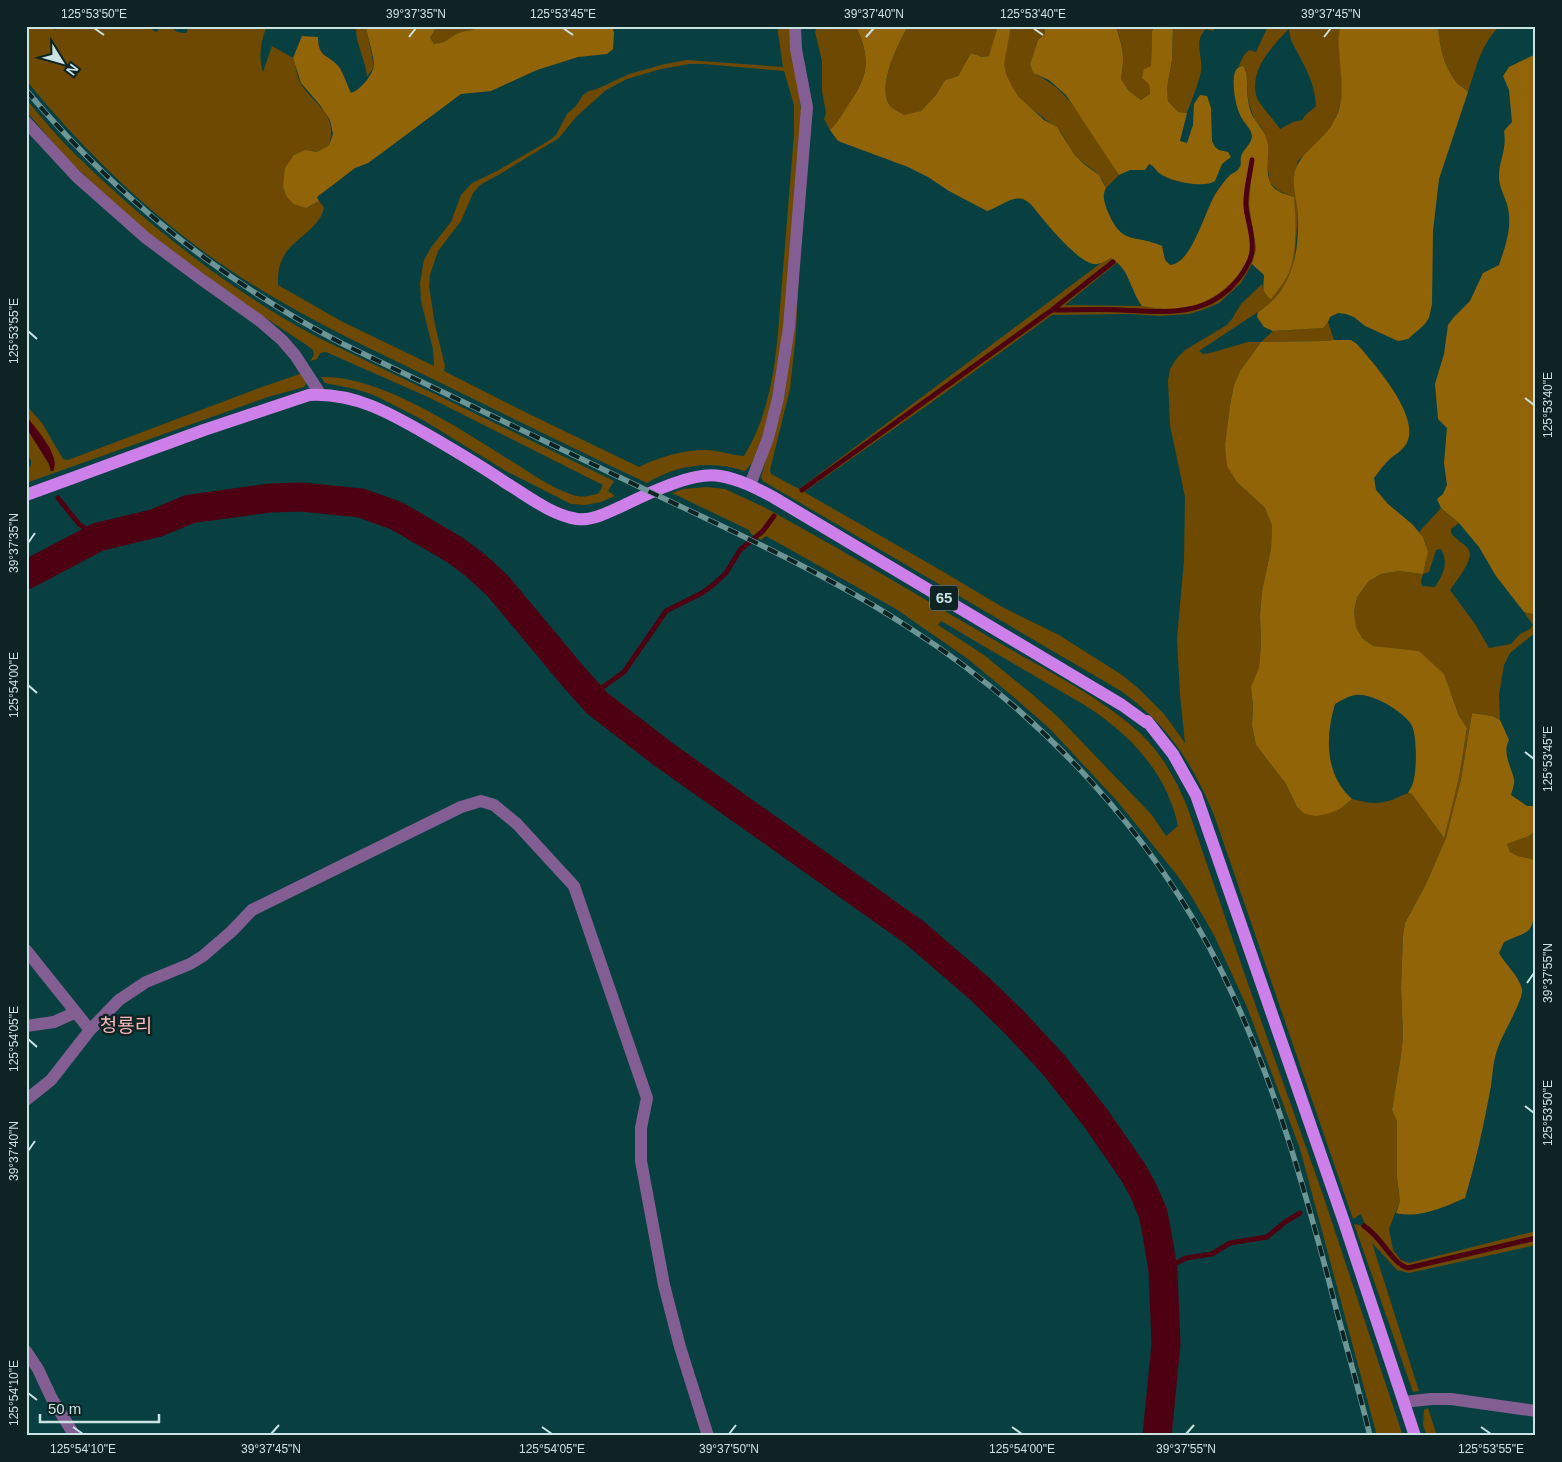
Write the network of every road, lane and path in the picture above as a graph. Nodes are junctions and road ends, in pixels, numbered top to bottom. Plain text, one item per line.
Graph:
1 (795, 26) edge
2 (26, 122) edge
3 (321, 394) junction
4 (750, 485) junction
5 (26, 495) edge
6 (26, 950) edge
7 (74, 1012) junction
8 (26, 1026) edge
9 (90, 1030) junction
10 (26, 1100) edge
11 (26, 1351) edge
12 (1404, 1402) junction
13 (1536, 1411) edge
14 (75, 1436) edge
15 (708, 1436) edge
16 (1415, 1436) edge

1 - 4 street
2 - 3 street
3 - 4 main road, 65
3 - 5 main road, 65
4 - 12 main road, 65
6 - 7 street
7 - 8 street
7 - 9 street
9 - 10 street
9 - 15 street
11 - 14 street
12 - 13 street
12 - 16 main road, 65

